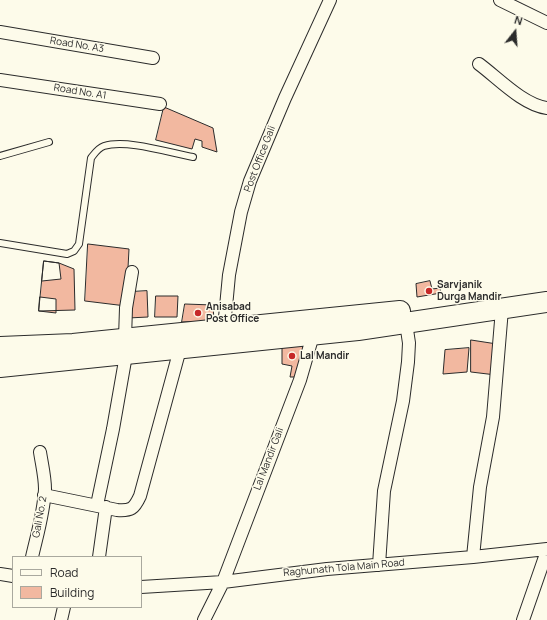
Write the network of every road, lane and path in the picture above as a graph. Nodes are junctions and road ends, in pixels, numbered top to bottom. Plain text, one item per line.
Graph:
1 (330, 0) edge
2 (500, 0) edge
3 (547, 24) edge
4 (0, 32) edge
5 (153, 58) dead end
6 (479, 64) dead end
7 (0, 80) edge
8 (160, 104) dead end
9 (547, 108) edge
10 (49, 142) dead end
11 (0, 156) edge
12 (193, 157) dead end
13 (0, 243) edge
14 (132, 272) dead end
15 (547, 289) edge
16 (547, 302) edge
17 (502, 309) junction
18 (406, 323) junction
19 (224, 328) junction
20 (312, 335) junction
21 (0, 347) edge
22 (125, 347) junction
23 (180, 349) junction
24 (0, 367) edge
25 (40, 452) dead end
26 (44, 495) junction
27 (101, 506) junction
28 (547, 550) edge
29 (32, 556) edge
30 (99, 556) edge
31 (473, 557) junction
32 (379, 565) junction
33 (0, 574) edge
34 (12, 576) edge
35 (223, 582) junction
36 (142, 587) edge
37 (64, 608) edge
38 (60, 620) edge
39 (204, 620) edge
40 (523, 620) edge

1 - 19 street, Post Office Gali
2 - 3 street
4 - 5 street, Road No. A3
6 - 9 street
7 - 8 street, Road No. A1
10 - 11 lane
12 - 13 lane
14 - 22 street
15 - 19 highway
16 - 17 highway
17 - 18 highway
17 - 31 street
18 - 20 highway
18 - 32 street
19 - 22 highway
20 - 23 highway
20 - 35 street, Lal Mandir Gali
21 - 22 highway
22 - 23 highway
22 - 24 highway
22 - 27 street
23 - 27 street
25 - 26 street, Gali No. 2
26 - 27 street
26 - 29 street, Gali No. 2
27 - 30 street
28 - 31 street, Raghunath Tola Main Road
28 - 40 street
31 - 32 street, Raghunath Tola Main Road
32 - 35 street, Raghunath Tola Main Road
33 - 34 street
35 - 36 street, Raghunath Tola Main Road
35 - 39 street, Lal Mandir Gali
37 - 38 street

